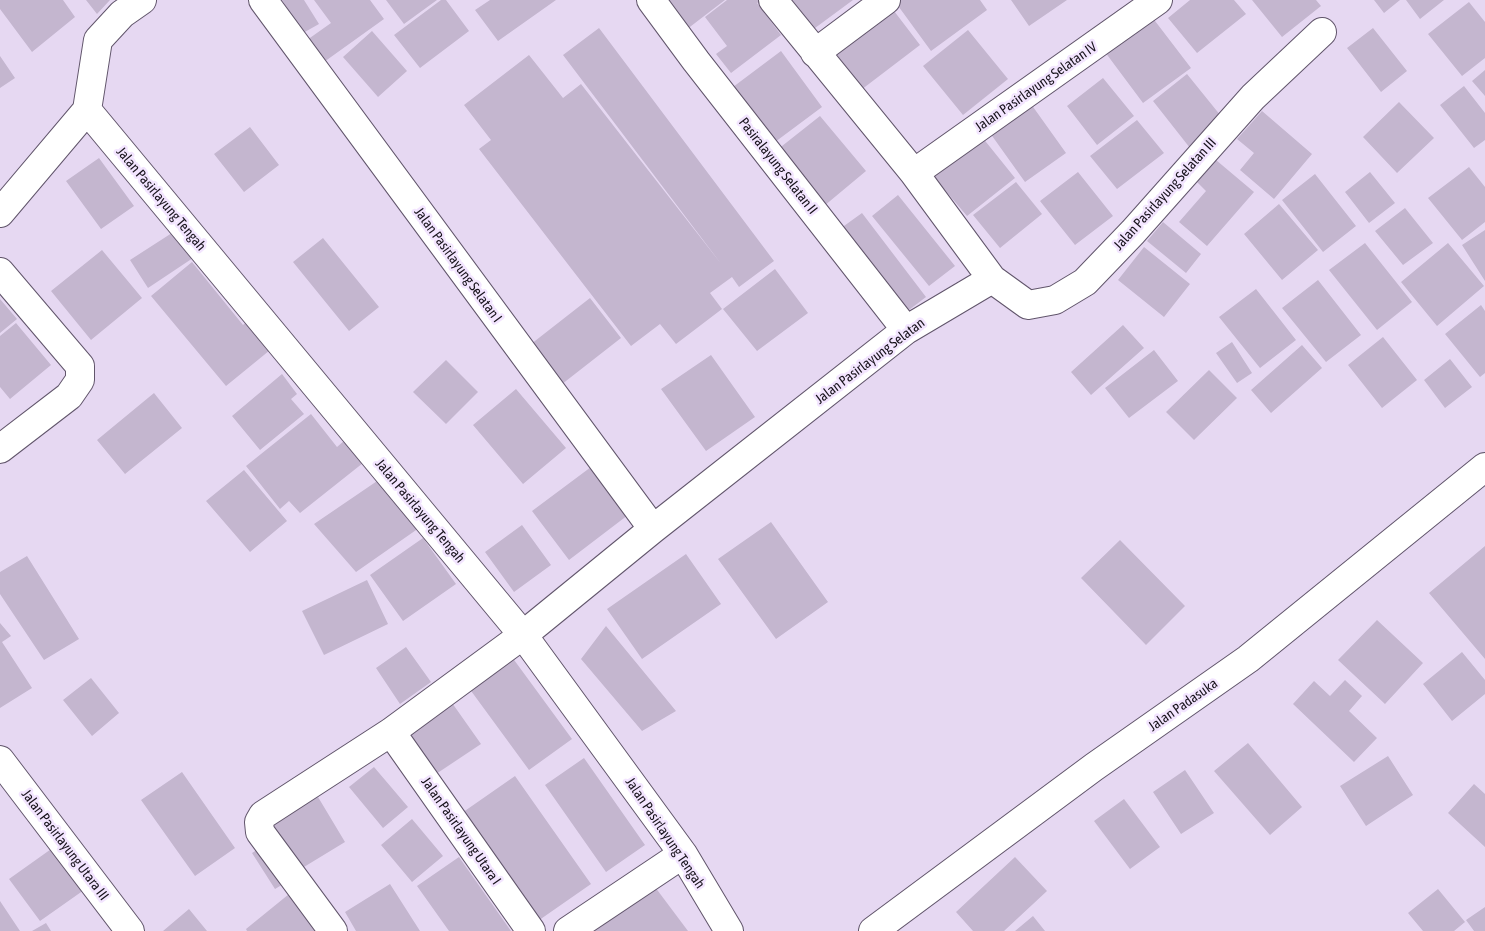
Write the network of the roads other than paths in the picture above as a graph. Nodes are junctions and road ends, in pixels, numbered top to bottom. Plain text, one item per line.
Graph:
1 (142, 0) edge
2 (262, 0) edge
3 (651, 0) edge
4 (773, 0) edge
5 (886, 0) edge
6 (1158, 0) edge
7 (1322, 32) dead end
8 (816, 53) junction
9 (87, 110) junction
10 (914, 173) junction
11 (0, 213) edge
12 (0, 272) edge
13 (992, 279) junction
14 (906, 330) junction
15 (0, 449) edge
16 (1485, 467) edge
17 (653, 529) junction
18 (523, 635) junction
19 (392, 732) junction
20 (0, 760) edge
21 (683, 854) junction
22 (130, 931) edge
23 (333, 931) edge
24 (531, 931) edge
25 (568, 931) edge
26 (729, 931) edge
27 (873, 931) edge

1 - 9 street
2 - 17 street, Jalan Pasirlayung Selatan I
3 - 14 street, Pasiralayung Selatan II
4 - 8 street
5 - 8 street
6 - 10 street, Jalan Pasirlayung Selatan IV
7 - 13 street, Jalan Pasirlayung Selatan III
8 - 10 street
9 - 11 street
9 - 18 street, Jalan Pasirlayung Tengah
10 - 13 street
12 - 15 street
13 - 14 street, Jalan Pasirlayung Selatan
14 - 17 street, Jalan Pasirlayung Selatan
16 - 27 street, Jalan Padasuka
17 - 18 street, Jalan Pasirlayung Selatan
18 - 19 street, Jalan Pasirlayung Selatan
18 - 21 street, Jalan Pasirlayung Tengah
19 - 23 street, Jalan Pasirlayung Selatan
19 - 24 street, Jalan Pasirlayung Utara I
20 - 22 street, Jalan Pasirlayung Utara III
21 - 25 street
21 - 26 street, Jalan Pasirlayung Tengah

